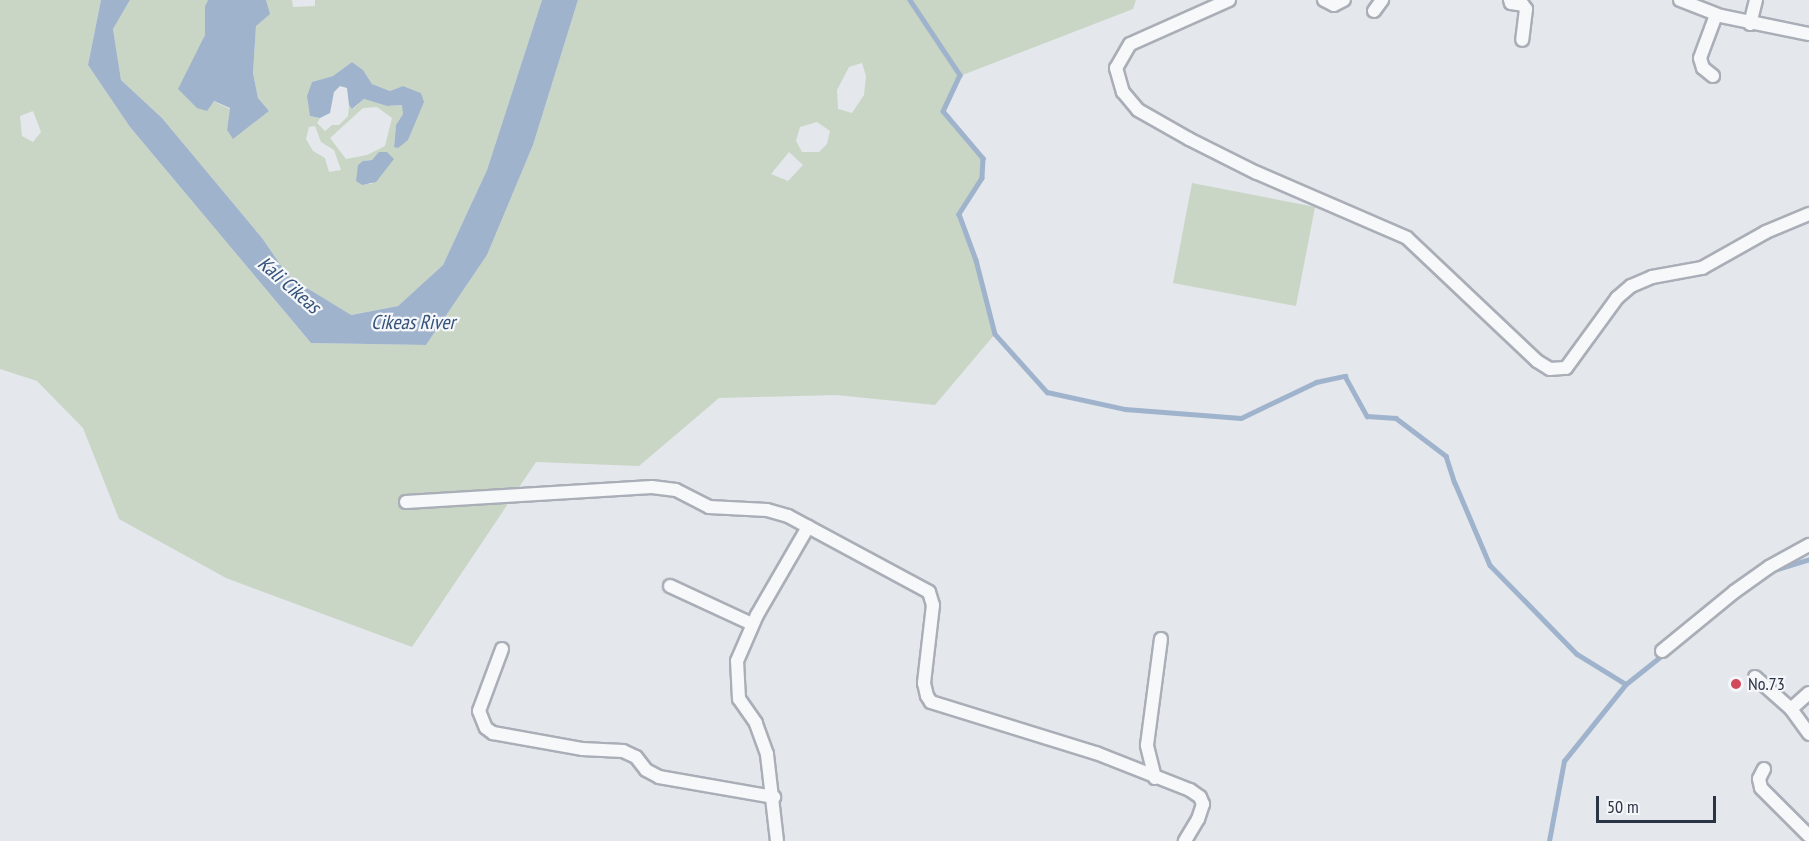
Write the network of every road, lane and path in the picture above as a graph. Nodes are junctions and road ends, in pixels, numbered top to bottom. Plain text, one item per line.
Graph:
1 (1229, 0) edge
2 (1324, 0) edge
3 (1344, 0) edge
4 (1510, 0) edge
5 (1680, 0) edge
6 (1756, 0) edge
7 (1716, 15) junction
8 (1750, 24) junction
9 (1809, 34) edge
10 (1522, 40) dead end
11 (1713, 76) dead end
12 (1809, 214) edge
13 (406, 502) dead end
14 (808, 527) junction
15 (1809, 545) edge
16 (670, 586) dead end
17 (752, 624) junction
18 (1161, 639) dead end
19 (502, 649) dead end
20 (1662, 651) dead end
21 (1755, 677) dead end
22 (1809, 693) edge
23 (1791, 709) junction
24 (1809, 734) edge
25 (1764, 769) dead end
26 (1155, 778) junction
27 (774, 797) junction
28 (1809, 836) edge
29 (777, 841) edge
30 (1185, 841) edge

1 - 12 street
2 - 3 street
4 - 10 street
5 - 7 street
6 - 8 street
7 - 8 street
7 - 11 street
8 - 9 street
13 - 14 street
14 - 17 street
14 - 26 street
15 - 20 street
16 - 17 street
17 - 27 street
18 - 26 street
19 - 27 street
21 - 23 street
22 - 23 street
23 - 24 street
25 - 28 street
26 - 30 street
27 - 29 street

